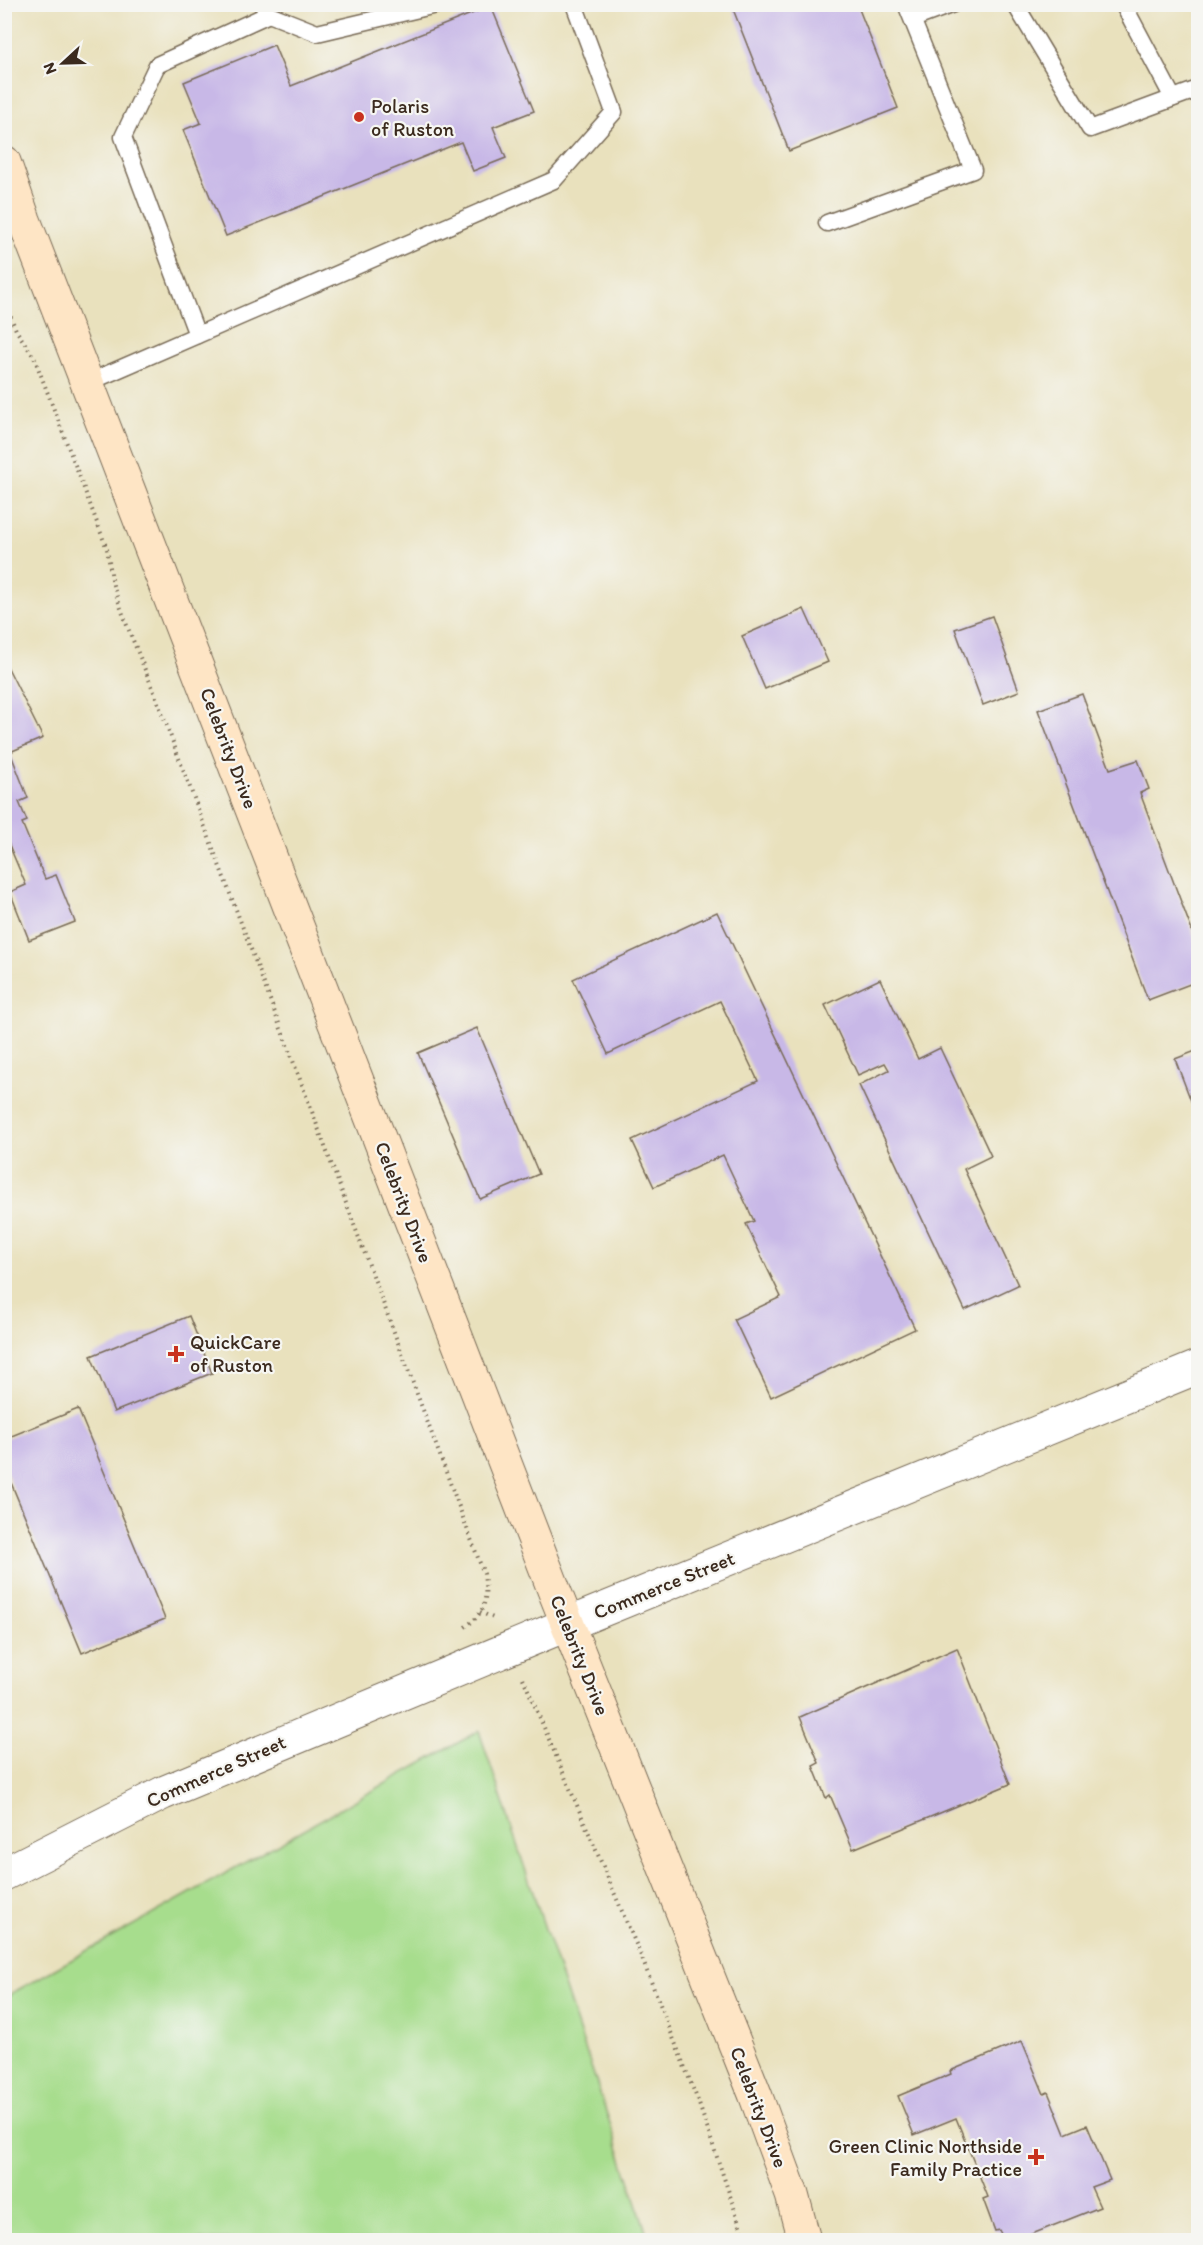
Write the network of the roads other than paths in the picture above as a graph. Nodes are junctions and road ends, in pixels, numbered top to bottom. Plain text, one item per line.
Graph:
1 (440, 4) edge
2 (574, 4) edge
3 (953, 4) edge
4 (1015, 4) edge
5 (1123, 4) edge
6 (265, 9) edge
7 (910, 12) edge
8 (1198, 89) edge
9 (1173, 98) junction
10 (4, 162) edge
11 (827, 223) dead end
12 (198, 335) junction
13 (87, 383) junction
14 (1198, 1366) edge
15 (568, 1624) junction
16 (4, 1874) edge
17 (804, 2241) edge

1 - 6 lane
2 - 12 lane
3 - 7 lane
4 - 9 lane
5 - 9 lane
6 - 12 lane
7 - 11 lane
8 - 9 lane
10 - 13 street, Celebrity Drive
12 - 13 lane
13 - 15 street, Celebrity Drive
14 - 15 street, Commerce Street
15 - 16 street, Commerce Street
15 - 17 street, Celebrity Drive

